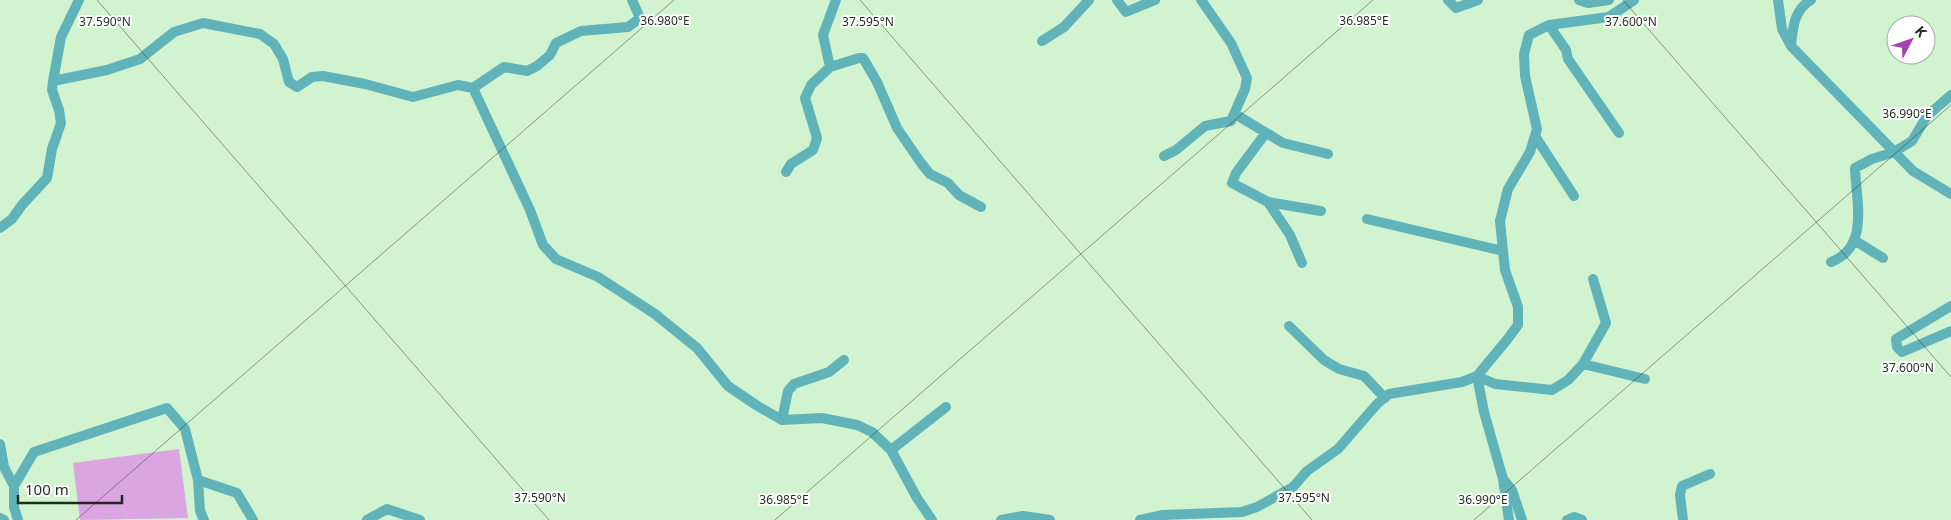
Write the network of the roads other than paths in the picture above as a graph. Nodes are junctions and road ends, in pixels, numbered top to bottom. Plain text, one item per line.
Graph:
1 (79, 0) edge
2 (632, 0) edge
3 (836, 0) edge
4 (1089, 0) edge
5 (1117, 0) edge
6 (1156, 0) edge
7 (1201, 0) edge
8 (1448, 0) edge
9 (1478, 0) edge
10 (1579, 0) edge
11 (1609, 0) edge
12 (1634, 0) edge
13 (1778, 0) edge
14 (1811, 0) edge
15 (1549, 25) junction
16 (1042, 41) dead end
17 (1791, 46) junction
18 (830, 66) junction
19 (52, 81) junction
20 (473, 88) junction
21 (1951, 94) edge
22 (1235, 114) junction
23 (1619, 133) dead end
24 (1265, 134) junction
25 (1535, 136) junction
26 (1894, 152) junction
27 (1328, 154) dead end
28 (1164, 156) dead end
29 (786, 172) dead end
30 (1951, 194) edge
31 (1574, 196) dead end
32 (1268, 202) junction
33 (980, 207) dead end
34 (1321, 211) dead end
35 (1367, 220) dead end
36 (0, 228) edge
37 (1854, 240) junction
38 (1503, 252) junction
39 (1883, 258) dead end
40 (1830, 262) dead end
41 (1302, 263) dead end
42 (1593, 279) dead end
43 (1951, 306) edge
44 (1289, 326) dead end
45 (1951, 331) edge
46 (844, 360) dead end
47 (1583, 364) junction
48 (1477, 376) junction
49 (1645, 379) dead end
50 (1385, 398) junction
51 (946, 407) dead end
52 (782, 420) junction
53 (0, 444) edge
54 (891, 450) junction
55 (1710, 474) dead end
56 (1503, 479) junction
57 (198, 480) junction
58 (14, 486) junction
59 (0, 518) edge
60 (4, 520) edge
61 (18, 520) edge
62 (204, 520) edge
63 (253, 520) edge
64 (367, 520) edge
65 (420, 520) edge
66 (932, 520) edge
67 (1002, 520) edge
68 (1050, 520) edge
69 (1140, 520) edge
70 (1509, 520) edge
71 (1522, 520) edge
72 (1567, 520) edge
73 (1582, 520) edge
74 (1683, 520) edge

1 - 19 street
2 - 20 street
3 - 18 street
4 - 16 street
5 - 6 street
7 - 22 street
8 - 9 street
10 - 11 street
12 - 15 street
13 - 17 street
14 - 17 street
15 - 23 street
15 - 25 street
17 - 26 street
18 - 29 street
18 - 33 street
19 - 20 street
19 - 36 street
20 - 52 street
21 - 26 street
22 - 24 street
22 - 28 street
24 - 27 street
24 - 32 street
25 - 31 street
25 - 38 street
26 - 30 street
26 - 37 street
32 - 34 street
32 - 41 street
35 - 38 street
37 - 39 street
37 - 40 street
38 - 48 street
42 - 47 street
43 - 45 street
44 - 50 street
46 - 52 street
47 - 48 street
47 - 49 street
48 - 50 street
48 - 56 street
50 - 69 street
51 - 54 street
52 - 54 street
53 - 58 street
54 - 66 street
55 - 74 street
56 - 70 street
56 - 71 street
57 - 58 street
57 - 62 street
57 - 63 street
58 - 61 street
59 - 60 street
64 - 65 street
67 - 68 street
72 - 73 street

